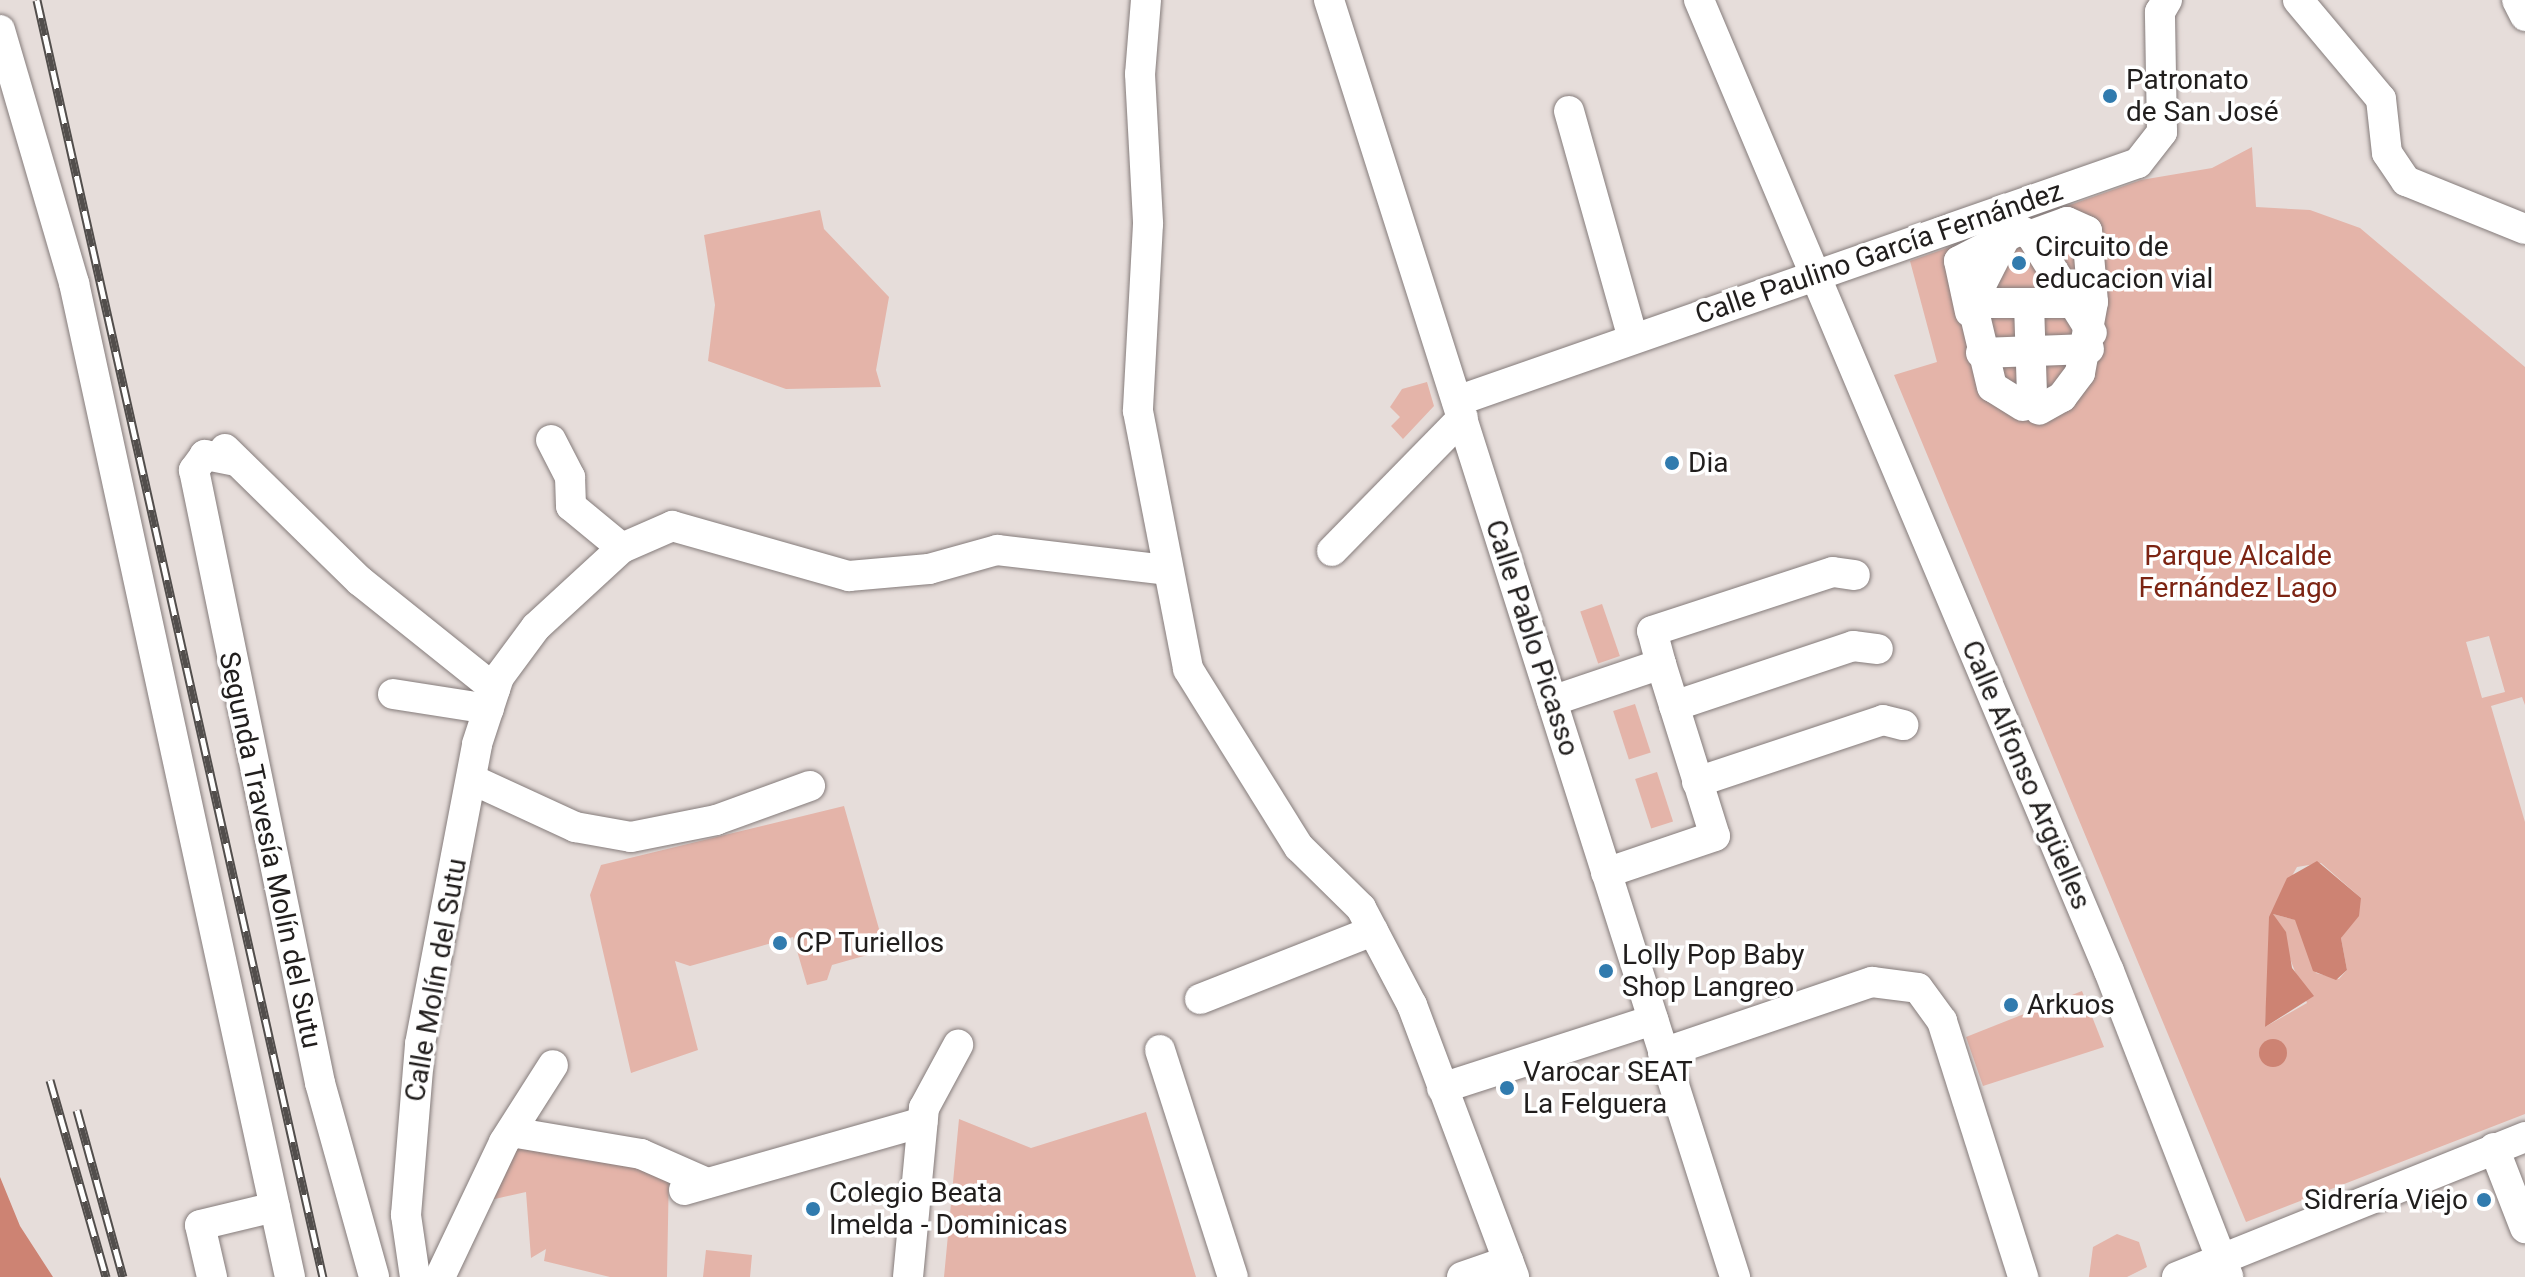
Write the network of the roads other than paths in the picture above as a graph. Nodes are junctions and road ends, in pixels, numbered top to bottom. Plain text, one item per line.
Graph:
1 (1146, 0) edge
2 (1329, 0) edge
3 (1699, 0) edge
4 (2158, 0) edge
5 (2167, 0) edge
6 (2298, 0) edge
7 (2517, 0) edge
8 (2525, 16) edge
9 (0, 30) edge
10 (1569, 111) dead end
11 (2525, 229) edge
12 (2019, 234) junction
13 (2090, 247) junction
14 (2052, 270) junction
15 (1815, 276) junction
16 (2072, 303) junction
17 (2029, 304) junction
18 (1971, 308) junction
19 (1633, 338) junction
20 (2090, 341) junction
21 (2031, 351) junction
22 (1981, 353) junction
23 (2031, 403) junction
24 (1460, 409) junction
25 (551, 440) dead end
26 (622, 548) junction
27 (1332, 551) dead end
28 (1168, 570) junction
29 (1855, 575) dead end
30 (1878, 649) dead end
31 (1661, 664) junction
32 (393, 694) dead end
33 (492, 699) junction
34 (1552, 701) junction
35 (1674, 706) junction
36 (1903, 725) dead end
37 (471, 779) junction
38 (1697, 782) junction
39 (810, 786) dead end
40 (1606, 873) junction
41 (1373, 931) junction
42 (1200, 999) dead end
43 (1653, 1020) junction
44 (958, 1045) dead end
45 (1160, 1050) dead end
46 (1663, 1053) junction
47 (553, 1065) dead end
48 (1442, 1088) junction
49 (923, 1122) junction
50 (511, 1132) junction
51 (2525, 1137) edge
52 (2494, 1148) junction
53 (275, 1207) junction
54 (2525, 1228) edge
55 (2224, 1265) edge
56 (1511, 1269) edge
57 (212, 1277) edge
58 (290, 1277) edge
59 (374, 1277) edge
60 (415, 1277) edge
61 (440, 1277) edge
62 (908, 1277) edge
63 (1233, 1277) edge
64 (1462, 1277) edge
65 (1735, 1277) edge
66 (2023, 1277) edge
67 (2177, 1277) edge

1 - 28 street
2 - 24 street, Calle Pablo Picasso
3 - 15 street, Calle Alfonso Argüelles
4 - 5 street
5 - 15 street, Calle Paulino García Fernández
6 - 11 street
7 - 8 street
9 - 53 street
10 - 19 street
12 - 13 street
12 - 14 street
12 - 18 street
13 - 14 street
13 - 20 street
14 - 16 street
15 - 19 street, Calle Paulino García Fernández
15 - 55 street, Calle Alfonso Argüelles
16 - 17 street
16 - 20 street
17 - 18 street
17 - 21 street
18 - 22 street
19 - 24 street, Calle Paulino García Fernández
20 - 21 street
20 - 23 street
21 - 22 street
21 - 23 street
22 - 23 street
24 - 27 street
24 - 34 street, Calle Pablo Picasso
25 - 26 street
26 - 28 street, Calle Molín del Sutu
26 - 33 street, Calle Molín del Sutu
28 - 41 street
29 - 31 street
30 - 35 street
31 - 34 street
31 - 35 street
32 - 33 street
33 - 37 street, Calle Molín del Sutu
33 - 59 street, Segunda Travesía Molín del Sutu
34 - 40 street, Calle Pablo Picasso
35 - 38 street
36 - 38 street
37 - 39 street
37 - 60 street, Calle Molín del Sutu
38 - 40 street
40 - 43 street, Calle Pablo Picasso
41 - 42 street
41 - 48 street
43 - 46 street, Calle Pablo Picasso
43 - 48 street
44 - 49 street
45 - 63 street
46 - 65 street, Calle Pablo Picasso
46 - 66 street
47 - 50 street
48 - 56 street
49 - 50 street
49 - 62 street
50 - 61 street
51 - 52 street
52 - 54 street
52 - 55 street
53 - 57 street
53 - 58 street
55 - 67 street
56 - 64 street

